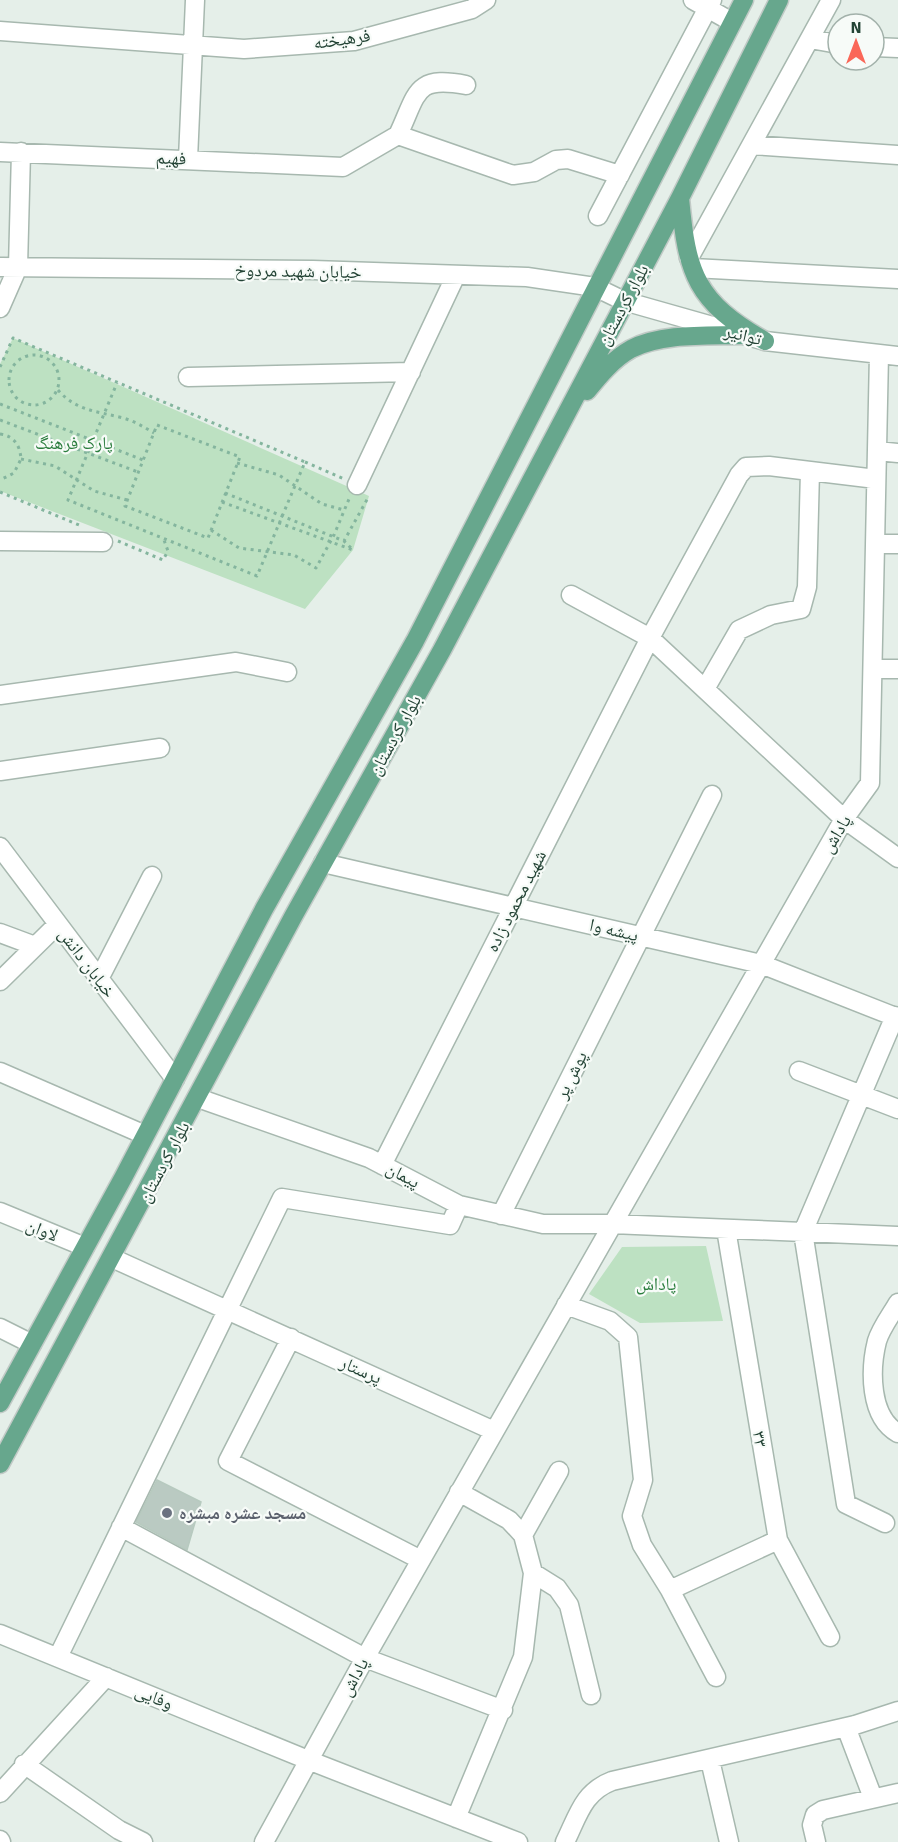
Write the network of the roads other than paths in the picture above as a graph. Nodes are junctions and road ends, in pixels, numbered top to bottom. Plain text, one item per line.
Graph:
1 (195, 0) edge
2 (486, 0) edge
3 (744, 0) edge
4 (779, 0) edge
5 (831, 0) edge
6 (704, 3) edge
7 (732, 22) junction
8 (0, 31) edge
9 (810, 39) junction
10 (826, 42) edge
11 (193, 44) junction
12 (466, 85) dead end
13 (398, 135) junction
14 (752, 145) junction
15 (0, 152) edge
16 (21, 152) junction
17 (898, 155) edge
18 (188, 159) junction
19 (620, 175) junction
20 (680, 198) junction
21 (598, 216) dead end
22 (691, 263) junction
23 (9, 267) edge
24 (456, 275) junction
25 (898, 279) edge
26 (595, 287) junction
27 (624, 300) junction
28 (0, 308) edge
29 (741, 335) junction
30 (765, 341) junction
31 (879, 354) junction
32 (898, 356) edge
33 (411, 372) junction
34 (188, 377) dead end
35 (568, 412) junction
36 (877, 451) junction
37 (898, 453) edge
38 (810, 471) junction
39 (876, 479) junction
40 (357, 485) road end
41 (0, 541) edge
42 (102, 542) dead end
43 (875, 544) junction
44 (898, 544) edge
45 (571, 595) dead end
46 (650, 638) junction
47 (873, 669) junction
48 (898, 669) edge
49 (287, 672) dead end
50 (705, 689) junction
51 (0, 695) edge
52 (160, 748) dead end
53 (0, 771) edge
54 (712, 795) dead end
55 (843, 819) junction
56 (0, 847) edge
57 (898, 858) edge
58 (323, 863) junction
59 (152, 876) dead end
60 (513, 907) junction
61 (57, 924) junction
62 (0, 933) edge
63 (640, 936) junction
64 (35, 946) junction
65 (761, 964) junction
66 (99, 979) junction
67 (0, 981) edge
68 (896, 1017) edge
69 (799, 1071) dead end
70 (0, 1072) edge
71 (175, 1079) junction
72 (862, 1094) junction
73 (198, 1098) junction
74 (898, 1109) edge
75 (146, 1135) junction
76 (382, 1165) junction
77 (459, 1205) junction
78 (0, 1212) edge
79 (501, 1215) junction
80 (612, 1224) junction
81 (726, 1229) junction
82 (803, 1232) junction
83 (898, 1236) edge
84 (85, 1247) junction
85 (112, 1258) junction
86 (898, 1304) edge
87 (566, 1305) junction
88 (228, 1310) junction
89 (0, 1328) edge
90 (291, 1338) junction
91 (32, 1344) junction
92 (0, 1402) edge
93 (494, 1431) junction
94 (898, 1433) edge
95 (0, 1464) edge
96 (559, 1472) dead end
97 (459, 1492) junction
98 (885, 1522) dead end
99 (121, 1527) junction
100 (523, 1536) junction
101 (778, 1540) junction
102 (421, 1560) junction
103 (532, 1573) junction
104 (670, 1590) junction
105 (0, 1634) edge
106 (830, 1637) dead end
107 (57, 1657) junction
108 (365, 1658) junction
109 (106, 1677) junction
110 (716, 1677) dead end
111 (591, 1695) dead end
112 (503, 1710) junction
113 (898, 1711) edge
114 (846, 1727) junction
115 (308, 1760) junction
116 (710, 1760) junction
117 (24, 1764) junction
118 (0, 1793) edge
119 (898, 1793) edge
120 (873, 1798) junction
121 (456, 1818) junction
122 (143, 1842) edge
123 (264, 1842) edge
124 (518, 1842) edge
125 (565, 1842) edge
126 (729, 1842) edge
127 (816, 1842) edge

1 - 11 street
2 - 11 street, فرهیخته
3 - 7 main road, بلوار کردستان
4 - 20 main road, بلوار کردستان
5 - 9 street
6 - 7 street
6 - 19 street
7 - 26 main road, بلوار کردستان
8 - 11 street, فرهیخته
9 - 10 street
9 - 14 street
11 - 18 street
12 - 13 street
13 - 18 street, فهیم
13 - 19 street
14 - 17 street
14 - 22 street
15 - 16 street, فهیم
16 - 18 street, فهیم
16 - 23 street
19 - 21 street
20 - 22 main road
20 - 27 main road, بلوار کردستان
22 - 25 street
22 - 30 main road
23 - 24 street, خیابان شهید مردوخ
23 - 28 street
24 - 26 street, خیابان شهید مردوخ
24 - 33 street
26 - 27 street, توانیر
26 - 71 main road, بلوار کردستان
27 - 29 street, توانیر
27 - 35 main road, بلوار کردستان
29 - 30 street, توانیر
29 - 35 main road
30 - 31 street, توانیر
31 - 32 street, توانیر
31 - 36 street, پاداش
33 - 34 street
33 - 40 street
35 - 58 main road, بلوار کردستان
36 - 37 street
36 - 39 street, پاداش
38 - 39 street
38 - 46 street, شهید محمود زاده
38 - 50 street
39 - 43 street, پاداش
41 - 42 street
43 - 44 street
43 - 47 street, پاداش
45 - 46 street
46 - 50 street
46 - 60 street, شهید محمود زاده
47 - 48 street
47 - 55 street, پاداش
49 - 51 street
50 - 55 street
52 - 53 street
54 - 63 street, پوش پر
55 - 57 street
55 - 65 street, پاداش
56 - 61 street, خیابان دانش
58 - 60 street, پیشه وا
58 - 73 main road, بلوار کردستان
59 - 66 street
60 - 63 street, پیشه وا
60 - 76 street, شهید محمود زاده
61 - 64 street
61 - 66 street, خیابان دانش
62 - 64 street
63 - 65 street, پیشه وا
63 - 79 street, پوش پر
64 - 67 street
65 - 68 street, پیشه وا
65 - 80 street, پاداش
66 - 71 street, خیابان دانش
68 - 72 street
69 - 72 street
70 - 75 street
71 - 75 main road, بلوار کردستان
72 - 74 street
72 - 82 street
73 - 76 street, پیمان
73 - 85 main road, بلوار کردستان
75 - 84 main road, بلوار کردستان
76 - 77 street, پیمان
77 - 79 street, پیمان
77 - 88 street
78 - 84 street, لاوان
79 - 80 street, پیمان
80 - 81 street, پیمان
80 - 87 street, پاداش
81 - 82 street, پیمان
81 - 101 street, ۳۳
82 - 83 street, پیمان
82 - 98 street
84 - 91 main road, بلوار کردستان
85 - 88 street, پرستار
85 - 95 main road, بلوار کردستان
86 - 94 street
87 - 93 street, پاداش
87 - 104 street
88 - 90 street, پرستار
88 - 99 street
89 - 91 street
90 - 93 street, پرستار
90 - 102 street
91 - 92 main road, بلوار کردستان
93 - 97 street, پاداش
96 - 100 street
97 - 100 street
97 - 102 street, پاداش
99 - 107 street
99 - 108 street
100 - 103 street
101 - 104 street
101 - 106 street, ۳۳
102 - 108 street, پاداش
103 - 111 street
103 - 112 street
104 - 110 street
105 - 107 street, وفایی
107 - 109 street, وفایی
108 - 112 street
108 - 115 street, پاداش
109 - 115 street, وفایی
109 - 117 street
112 - 121 street
113 - 114 street
114 - 116 street
114 - 120 street
115 - 121 street, وفایی
115 - 123 street, پاداش
116 - 125 street
116 - 126 street
117 - 118 street
117 - 122 street
119 - 120 street
120 - 127 street
121 - 124 street, وفایی

